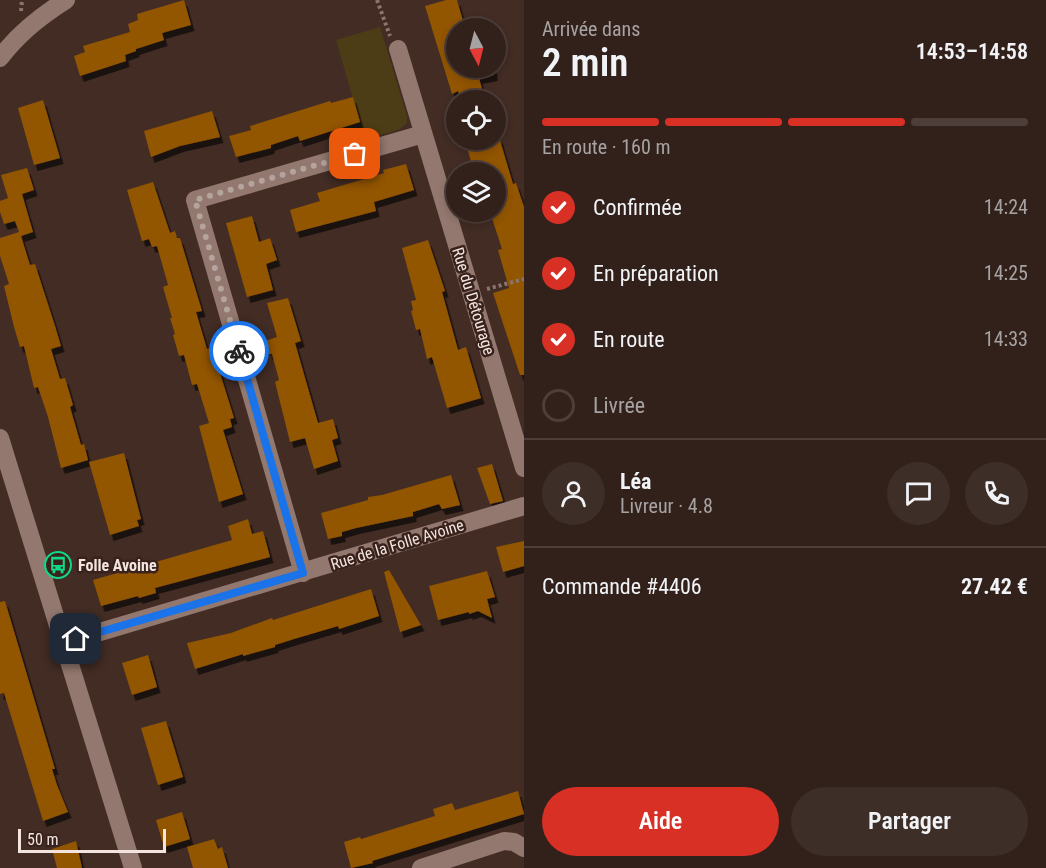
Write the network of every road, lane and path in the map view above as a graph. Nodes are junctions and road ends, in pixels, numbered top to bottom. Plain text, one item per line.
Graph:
1 (66, 0) edge
2 (377, 0) edge
3 (46, 6) edge
4 (398, 49) joint
5 (0, 58) edge
6 (423, 134) junction
7 (524, 279) edge
8 (472, 294) junction
9 (0, 438) edge
10 (524, 468) edge
11 (524, 506) edge
12 (303, 573) junction
13 (63, 642) junction
14 (524, 848) edge
15 (133, 868) edge
16 (421, 868) edge

1 - 3 street
2 - 4 path
3 - 5 street
4 - 6 street, Rue du Détourage
6 - 8 street, Rue du Détourage
6 - 12 street
7 - 8 path
8 - 10 street, Rue du Détourage
9 - 13 street
11 - 12 street, Rue de la Folle Avoine
12 - 13 street, Rue de la Folle Avoine
13 - 15 street
14 - 16 street

